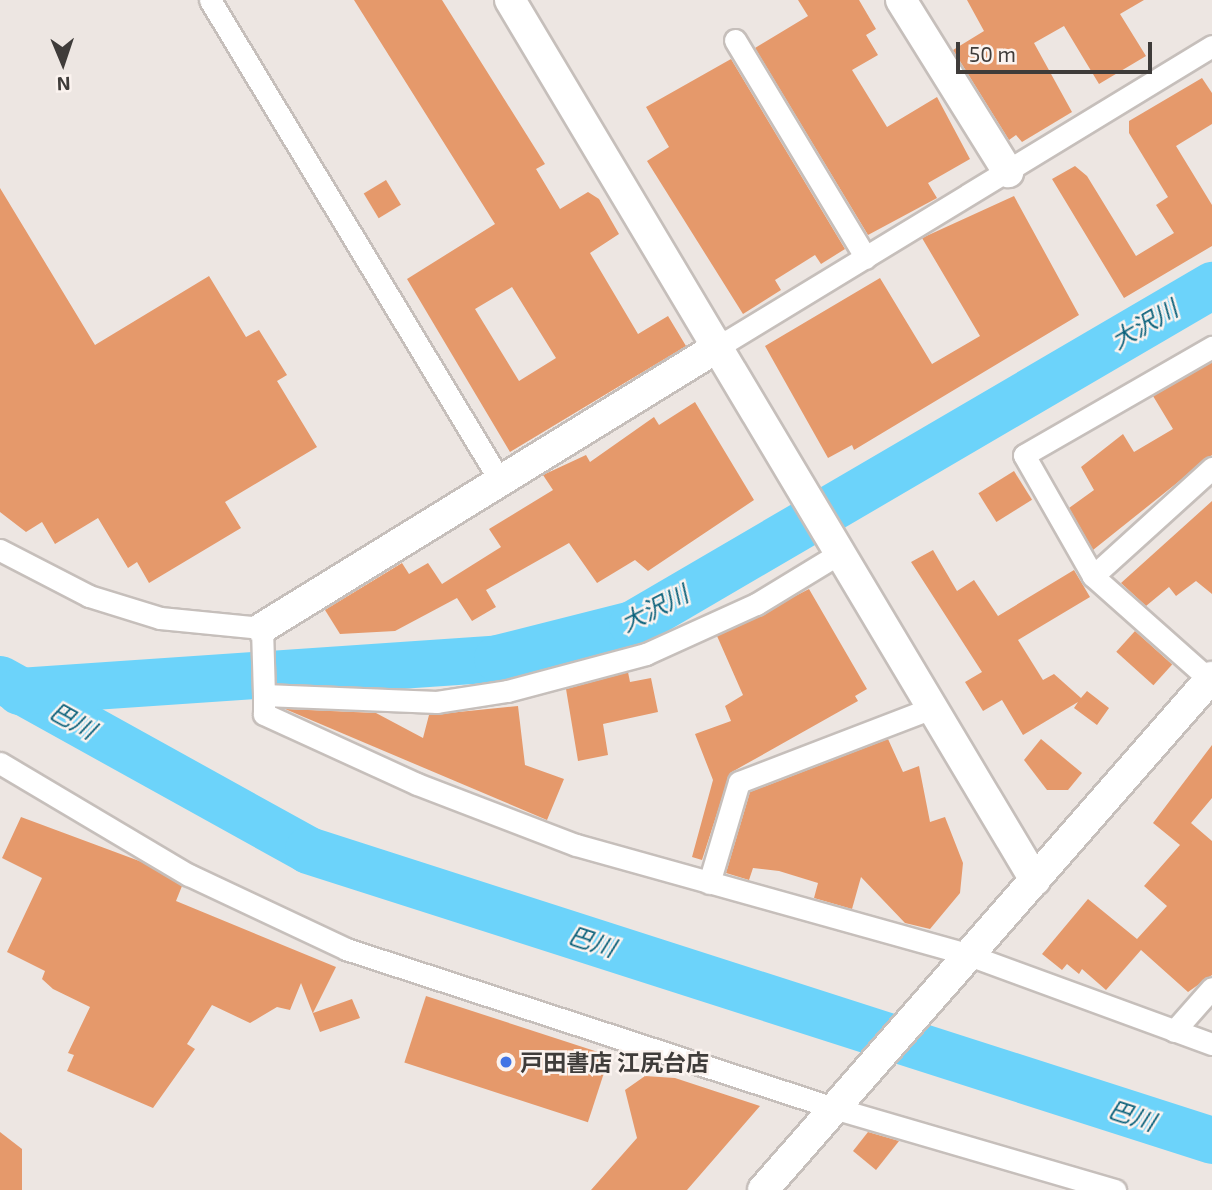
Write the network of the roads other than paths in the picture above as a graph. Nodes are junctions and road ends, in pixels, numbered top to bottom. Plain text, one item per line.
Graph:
1 (210, 0) edge
2 (510, 0) edge
3 (901, 0) edge
4 (735, 40) dead end
5 (1212, 46) edge
6 (1008, 172) junction
7 (866, 258) junction
8 (721, 345) junction
9 (1212, 347) edge
10 (1212, 468) edge
11 (502, 484) junction
12 (838, 549) junction
13 (0, 550) edge
14 (1093, 576) junction
15 (262, 635) junction
16 (1211, 679) edge
17 (264, 695) junction
18 (934, 707) junction
19 (0, 763) edge
20 (1035, 880) junction
21 (709, 883) junction
22 (960, 960) junction
23 (1212, 988) edge
24 (1174, 1031) junction
25 (1212, 1044) edge
26 (839, 1102) junction
27 (763, 1190) edge
28 (1115, 1190) edge

1 - 11 street
2 - 8 street
3 - 6 street
4 - 7 street
5 - 6 street
6 - 7 street
7 - 8 street
8 - 11 street
8 - 12 street
9 - 14 street
10 - 14 street
11 - 15 street
12 - 17 street
12 - 18 street
13 - 15 street
14 - 16 street
15 - 17 street
16 - 20 street
17 - 21 street
18 - 20 street
18 - 21 street
19 - 26 street
20 - 22 street
21 - 22 street
22 - 24 street
22 - 26 street
23 - 24 street
24 - 25 street
26 - 27 street
26 - 28 street

